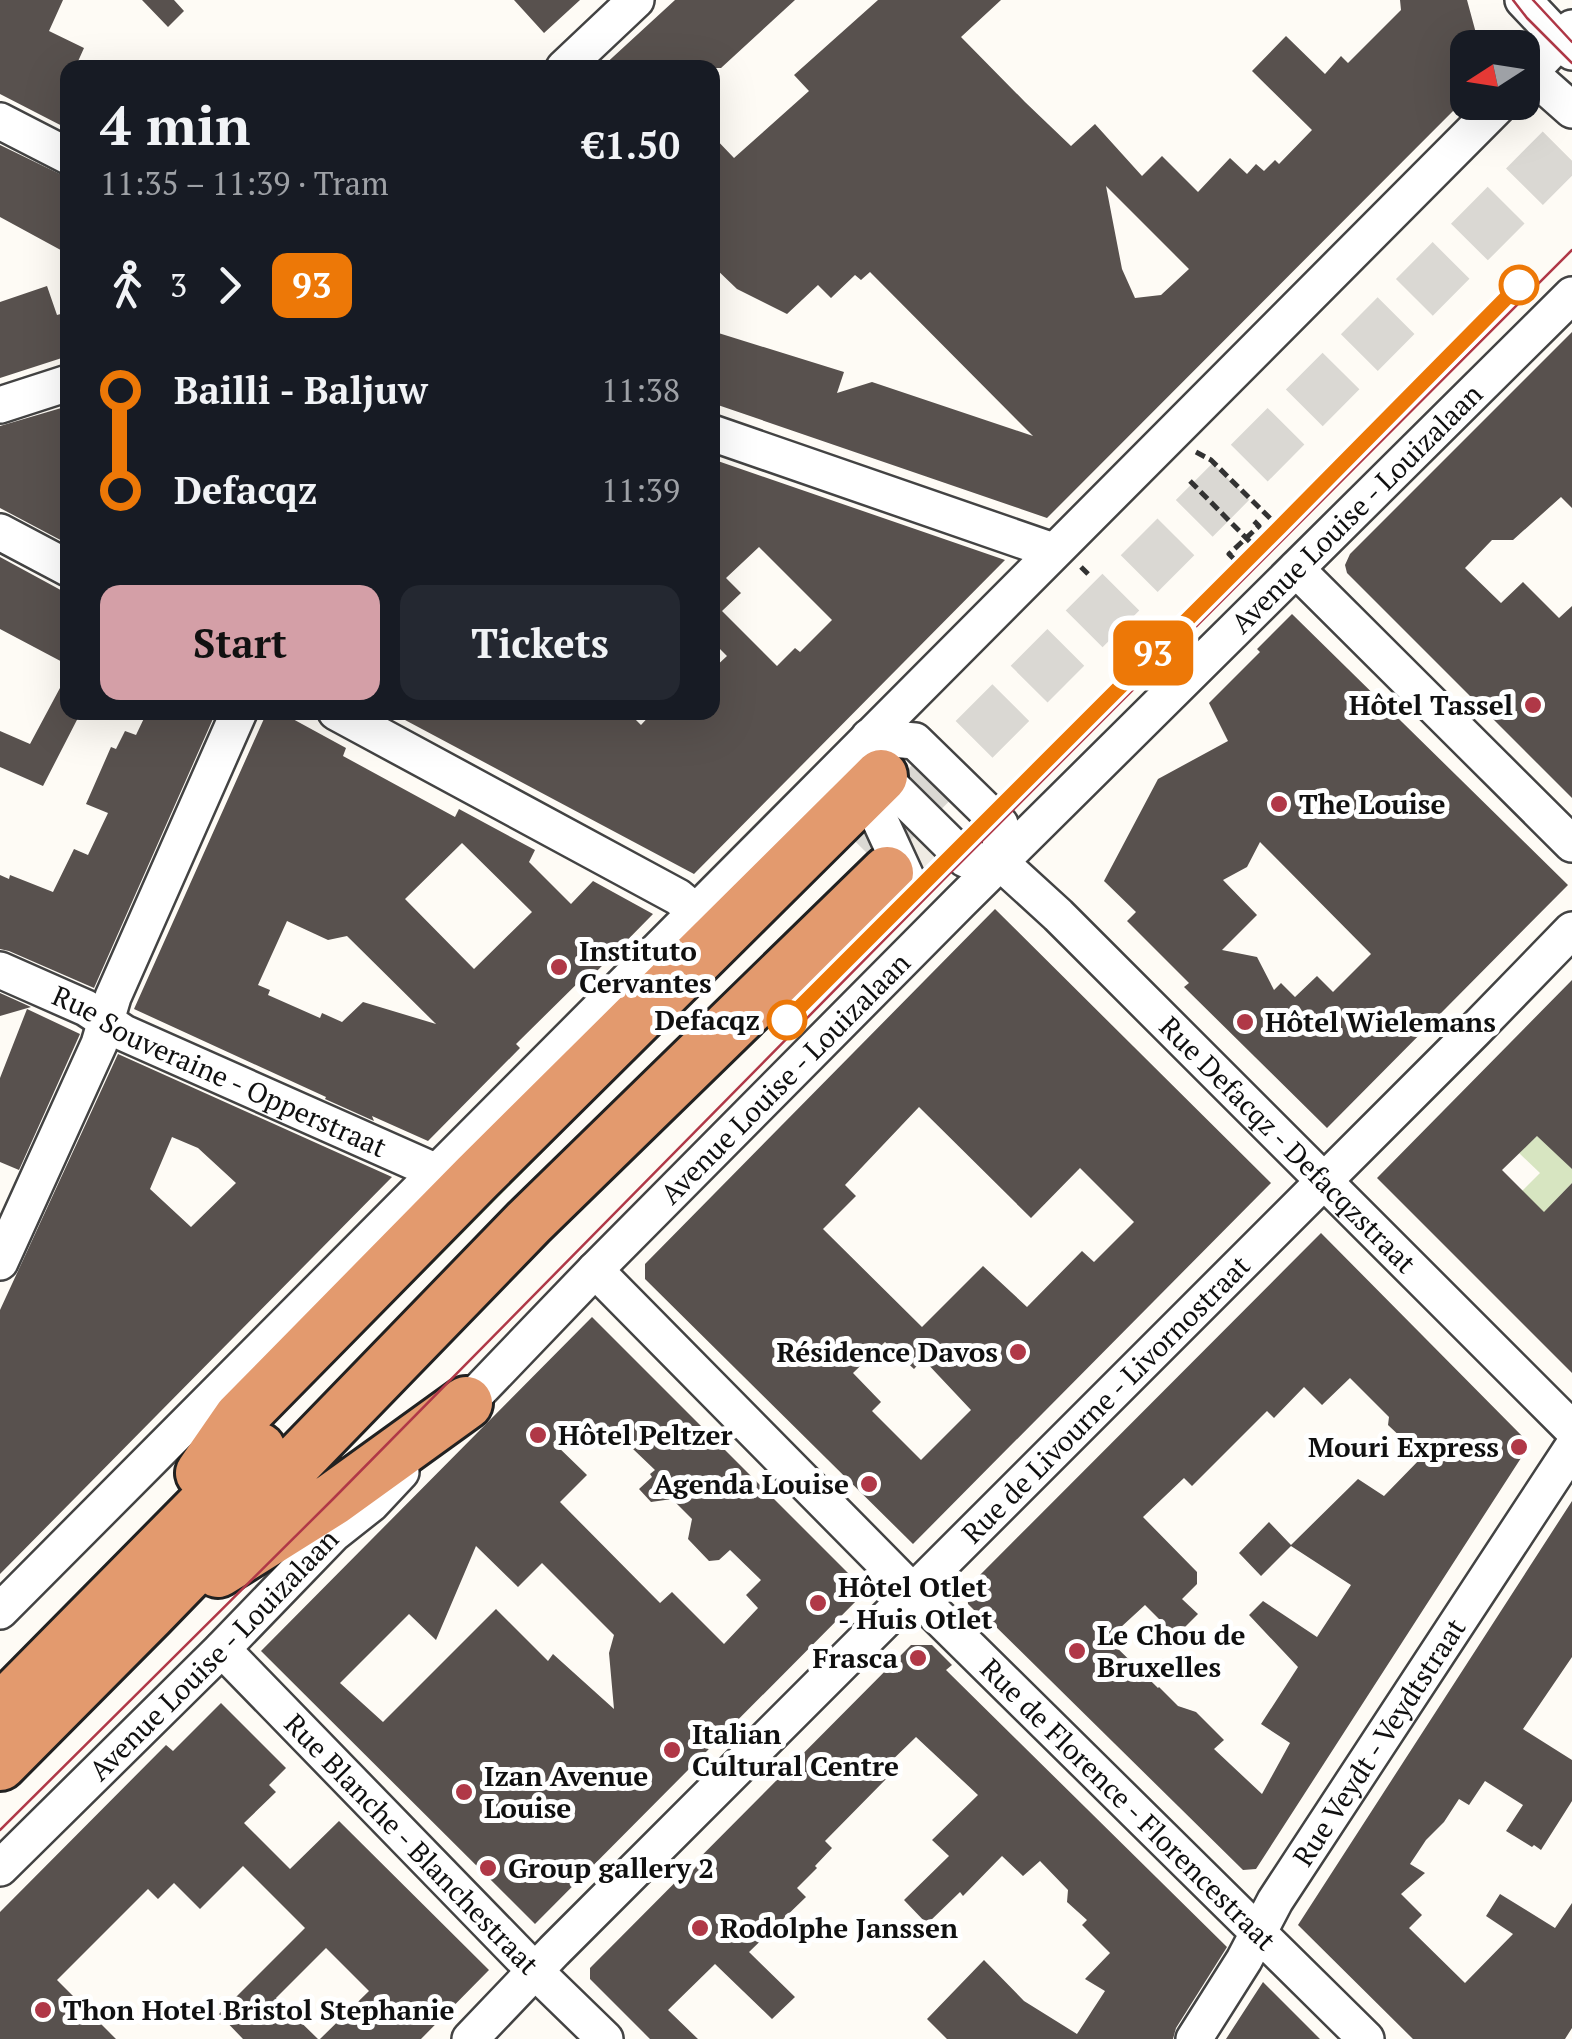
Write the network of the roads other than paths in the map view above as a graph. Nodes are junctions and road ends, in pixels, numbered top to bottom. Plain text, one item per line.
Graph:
1 (636, 0) edge
2 (1528, 7) edge
3 (1569, 34) edge
4 (572, 60) edge
5 (1540, 63) edge
6 (1540, 87) edge
7 (1572, 110) edge
8 (1484, 120) edge
9 (0, 121) edge
10 (60, 152) edge
11 (1572, 295) edge
12 (60, 386) edge
13 (0, 405) edge
14 (720, 436) edge
15 (0, 532) edge
16 (1054, 551) junction
17 (60, 564) edge
18 (1296, 569) junction
19 (236, 720) edge
20 (351, 720) edge
21 (889, 751) junction
22 (1572, 844) edge
23 (1001, 864) junction
24 (905, 868) tunnel mouth
25 (696, 912) junction
26 (1572, 930) edge
27 (0, 970) edge
28 (106, 1021) junction
29 (438, 1172) junction
30 (1323, 1181) junction
31 (0, 1262) edge
32 (595, 1270) junction
33 (289, 1345) junction
34 (237, 1397) junction
35 (466, 1403) junction
36 (1572, 1429) edge
37 (1572, 1448) edge
38 (913, 1592) junction
39 (136, 1600) junction
40 (0, 1611) edge
41 (222, 1649) junction
42 (0, 1711) edge
43 (0, 1764) edge
44 (0, 1868) edge
45 (1259, 1932) junction
46 (535, 1970) junction
47 (470, 2039) edge
48 (605, 2039) edge
49 (1194, 2039) edge
50 (1366, 2039) edge

1 - 4 street
2 - 3 street
3 - 5 street
6 - 7 street
8 - 16 street
9 - 10 street
11 - 18 street, Avenue Louise - Louizalaan
12 - 13 street
14 - 16 street
15 - 17 street
16 - 21 street
18 - 22 street
18 - 23 street, Avenue Louise - Louizalaan
19 - 28 street
20 - 25 street
21 - 23 street
21 - 23 street
21 - 25 street
21 - 33 highway
23 - 30 street, Rue Defacqz - Defacqzstraat
23 - 32 street, Avenue Louise - Louizalaan
24 - 39 highway
25 - 29 street
26 - 30 street, Rue de Livourne - Livornostraat
27 - 28 street, Rue Souveraine - Opperstraat
28 - 29 street, Rue Souveraine - Opperstraat
28 - 31 street
29 - 33 street
30 - 36 street, Rue Defacqz - Defacqzstraat
30 - 38 street, Rue de Livourne - Livornostraat
32 - 35 street, Avenue Louise - Louizalaan
32 - 38 street, Rue de Florence - Florencestraat
33 - 34 highway
34 - 39 highway
34 - 40 street
35 - 39 highway
35 - 41 street, Avenue Louise - Louizalaan
37 - 45 street, Rue Veydt - Veydtstraat
38 - 45 street, Rue de Florence - Florencestraat
38 - 46 street, Rue de Livourne - Livornostraat
39 - 42 highway
39 - 43 highway
41 - 44 street, Avenue Louise - Louizalaan
41 - 46 street, Rue Blanche - Blanchestraat
45 - 49 street, Rue Veydt - Veydtstraat
45 - 50 street, Rue de Florence - Florencestraat
46 - 47 street, Rue de Livourne - Livornostraat
46 - 48 street, Rue Blanche - Blanchestraat

